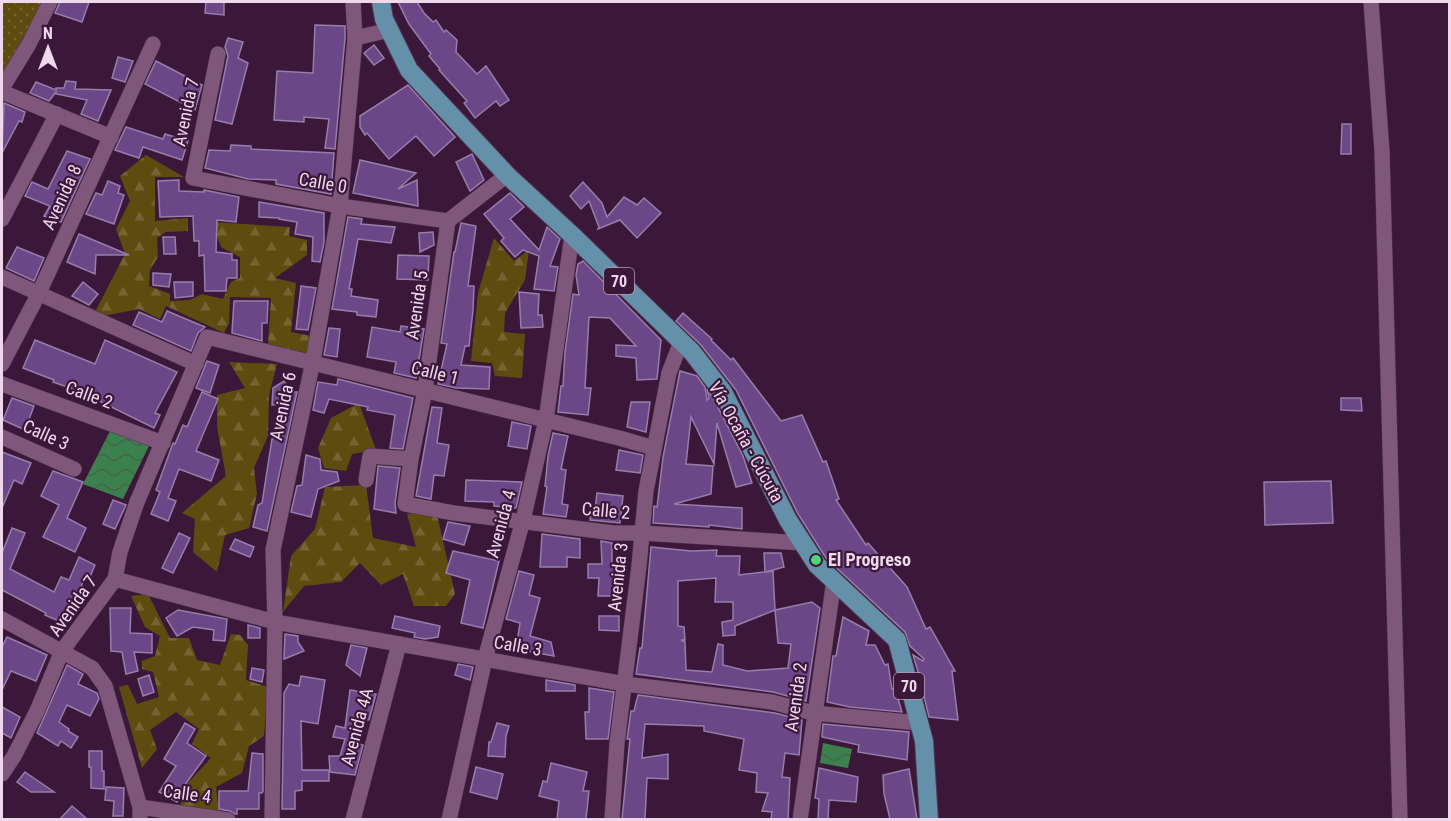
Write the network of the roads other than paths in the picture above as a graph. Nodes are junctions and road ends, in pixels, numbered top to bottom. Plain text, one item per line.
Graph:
1 (50, 2) edge
2 (353, 2) edge
3 (381, 2) edge
4 (1371, 2) edge
5 (390, 30) junction
6 (355, 38) junction
7 (153, 44) dead end
8 (218, 54) dead end
9 (2, 90) edge
10 (57, 114) junction
11 (111, 137) junction
12 (507, 175) junction
13 (192, 178) joint
14 (340, 206) junction
15 (2, 219) edge
16 (448, 221) junction
17 (572, 235) junction
18 (2, 277) edge
19 (38, 295) junction
20 (207, 337) joint
21 (681, 342) junction
22 (312, 361) junction
23 (2, 364) edge
24 (196, 364) junction
25 (2, 384) edge
26 (425, 390) junction
27 (546, 420) junction
28 (2, 437) edge
29 (162, 443) junction
30 (654, 448) junction
31 (411, 459) junction
32 (74, 469) dead end
33 (366, 480) dead end
34 (405, 504) joint
35 (523, 520) junction
36 (642, 533) junction
37 (804, 543) junction
38 (115, 579) junction
39 (834, 580) junction
40 (2, 619) edge
41 (275, 622) junction
42 (399, 644) junction
43 (62, 651) junction
44 (484, 659) junction
45 (625, 684) junction
46 (813, 713) junction
47 (919, 723) junction
48 (2, 774) edge
49 (140, 813) edge
50 (228, 819) edge
51 (272, 819) edge
52 (353, 819) edge
53 (448, 819) edge
54 (612, 819) edge
55 (800, 819) edge
56 (929, 819) edge
57 (1400, 819) edge

1 - 9 street
2 - 6 street, Avenida 6
3 - 5 main road, Vía Ocaña - Cúcuta / 70
4 - 57 street
5 - 6 street
5 - 12 main road, Vía Ocaña - Cúcuta / 70
6 - 14 street, Avenida 6
7 - 11 street, Avenida 8
8 - 13 street, Avenida 7
9 - 10 street
10 - 11 street
10 - 15 street
11 - 19 street, Avenida 8
12 - 16 street
12 - 17 main road, Vía Ocaña - Cúcuta / 70
13 - 14 street, Calle 0
14 - 16 street, Calle 0
14 - 22 street, Avenida 6
16 - 26 street, Avenida 5
17 - 21 main road, Vía Ocaña - Cúcuta / 70
17 - 27 street, Avenida 4
18 - 19 street
19 - 23 street, Avenida 8
19 - 24 street
20 - 22 street, Calle 1
20 - 24 street, Avenida 7
21 - 30 street, Avenida 3
21 - 37 main road, Vía Ocaña - Cúcuta / 70
22 - 26 street, Calle 1
22 - 41 street, Avenida 6
24 - 29 street, Avenida 7
25 - 29 street, Calle 2
26 - 27 street, Calle 1
26 - 31 street, Avenida 5
27 - 30 street, Calle 1
27 - 35 street, Avenida 4
28 - 32 street, Calle 3
29 - 38 street, Avenida 7
30 - 36 street, Avenida 3
31 - 33 street
31 - 34 street, Avenida 5
34 - 35 street, Calle 2
35 - 36 street, Calle 2
35 - 44 street, Avenida 4
36 - 37 street, Calle 2
36 - 45 street, Avenida 3
37 - 39 main road, Vía Ocaña - Cúcuta / 70
38 - 41 street, Calle 3
38 - 43 street, Avenida 7
39 - 46 street, Avenida 2
39 - 47 main road, Vía Ocaña - Cúcuta / 70
40 - 43 street
41 - 42 street, Calle 3
41 - 51 street, Avenida 6
42 - 44 street, Calle 3
42 - 52 street, Avenida 4A
43 - 48 street
43 - 49 street, Avenida 7
44 - 45 street, Calle 3
44 - 53 street, Avenida 4
45 - 46 street, Calle 3
45 - 54 street, Avenida 3
46 - 47 street, Calle 3
46 - 55 street, Avenida 2
47 - 56 main road, Vía Ocaña - Cúcuta / 70
49 - 50 street, Calle 4

